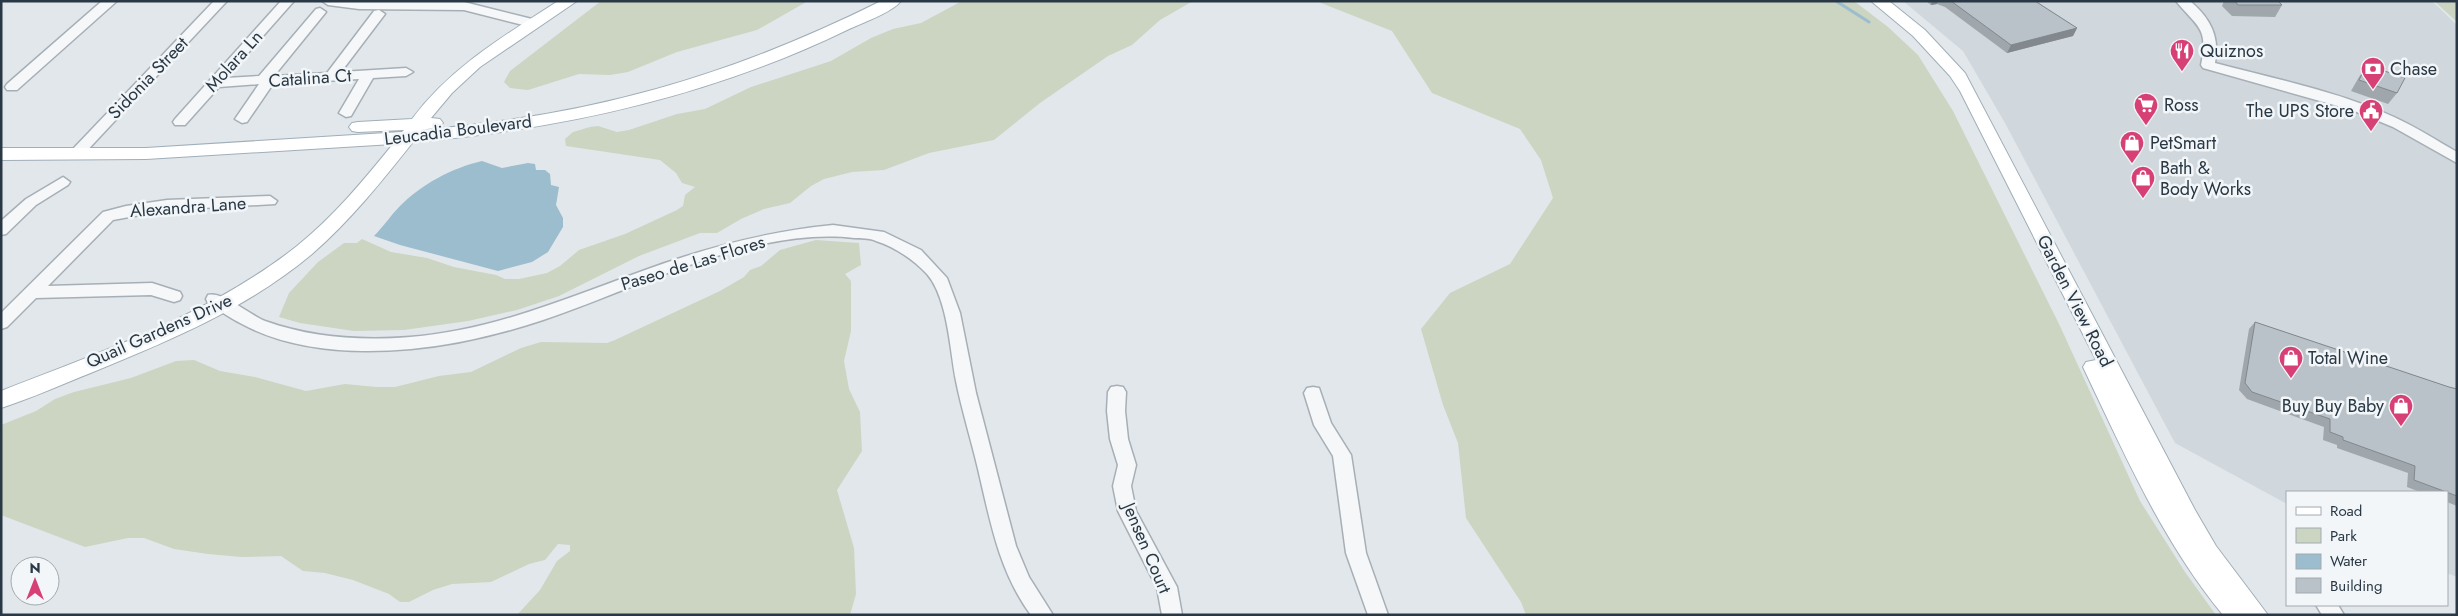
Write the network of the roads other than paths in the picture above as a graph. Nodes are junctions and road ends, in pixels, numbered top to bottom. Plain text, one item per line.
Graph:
1 (111, 1) edge
2 (221, 1) edge
3 (288, 1) edge
4 (557, 1) edge
5 (569, 1) edge
6 (871, 1) edge
7 (893, 1) edge
8 (1864, 1) edge
9 (1879, 1) edge
10 (2182, 1) edge
11 (405, 4) edge
12 (324, 6) edge
13 (379, 14) dead end
14 (531, 22) junction
15 (406, 72) dead end
16 (369, 74) junction
17 (330, 77) junction
18 (265, 81) junction
19 (214, 83) junction
20 (12, 87) dead end
21 (346, 113) dead end
22 (242, 119) dead end
23 (180, 122) dead end
24 (404, 131) junction
25 (1, 142) edge
26 (82, 148) junction
27 (1, 154) edge
28 (2457, 159) edge
29 (63, 182) dead end
30 (270, 201) dead end
31 (1, 230) edge
32 (32, 292) junction
33 (174, 296) dead end
34 (218, 303) junction
35 (1, 323) edge
36 (1, 391) edge
37 (1117, 392) dead end
38 (1313, 393) dead end
39 (1, 400) edge
40 (1043, 615) edge
41 (1172, 615) edge
42 (1378, 615) edge
43 (2238, 615) edge
44 (2256, 615) edge

1 - 20 street
2 - 26 street, Sidonia Street
3 - 19 street, Molara Ln
4 - 14 main road, Quail Gardens Drive
5 - 14 main road, Quail Gardens Drive
6 - 24 main road, Leucadia Boulevard
7 - 24 main road, Leucadia Boulevard
8 - 43 main road, Garden View Road
9 - 44 main road, Garden View Road
10 - 28 street
11 - 12 street
11 - 14 street
12 - 18 street
13 - 17 street
14 - 24 main road, Quail Gardens Drive
15 - 16 street, Catalina Ct
16 - 17 street, Catalina Ct
16 - 21 street
17 - 18 street, Catalina Ct
18 - 19 street, Catalina Ct
18 - 22 street
19 - 23 street, Molara Ln
24 - 26 main road, Leucadia Boulevard
24 - 34 main road, Quail Gardens Drive
25 - 26 main road, Leucadia Boulevard
26 - 27 main road, Leucadia Boulevard
29 - 31 street
30 - 32 street, Alexandra Lane
32 - 33 street
32 - 35 street, Alexandra Lane
34 - 36 main road, Quail Gardens Drive
34 - 39 main road, Quail Gardens Drive
34 - 40 street, Paseo de Las Flores
37 - 41 street, Jensen Court
38 - 42 street

